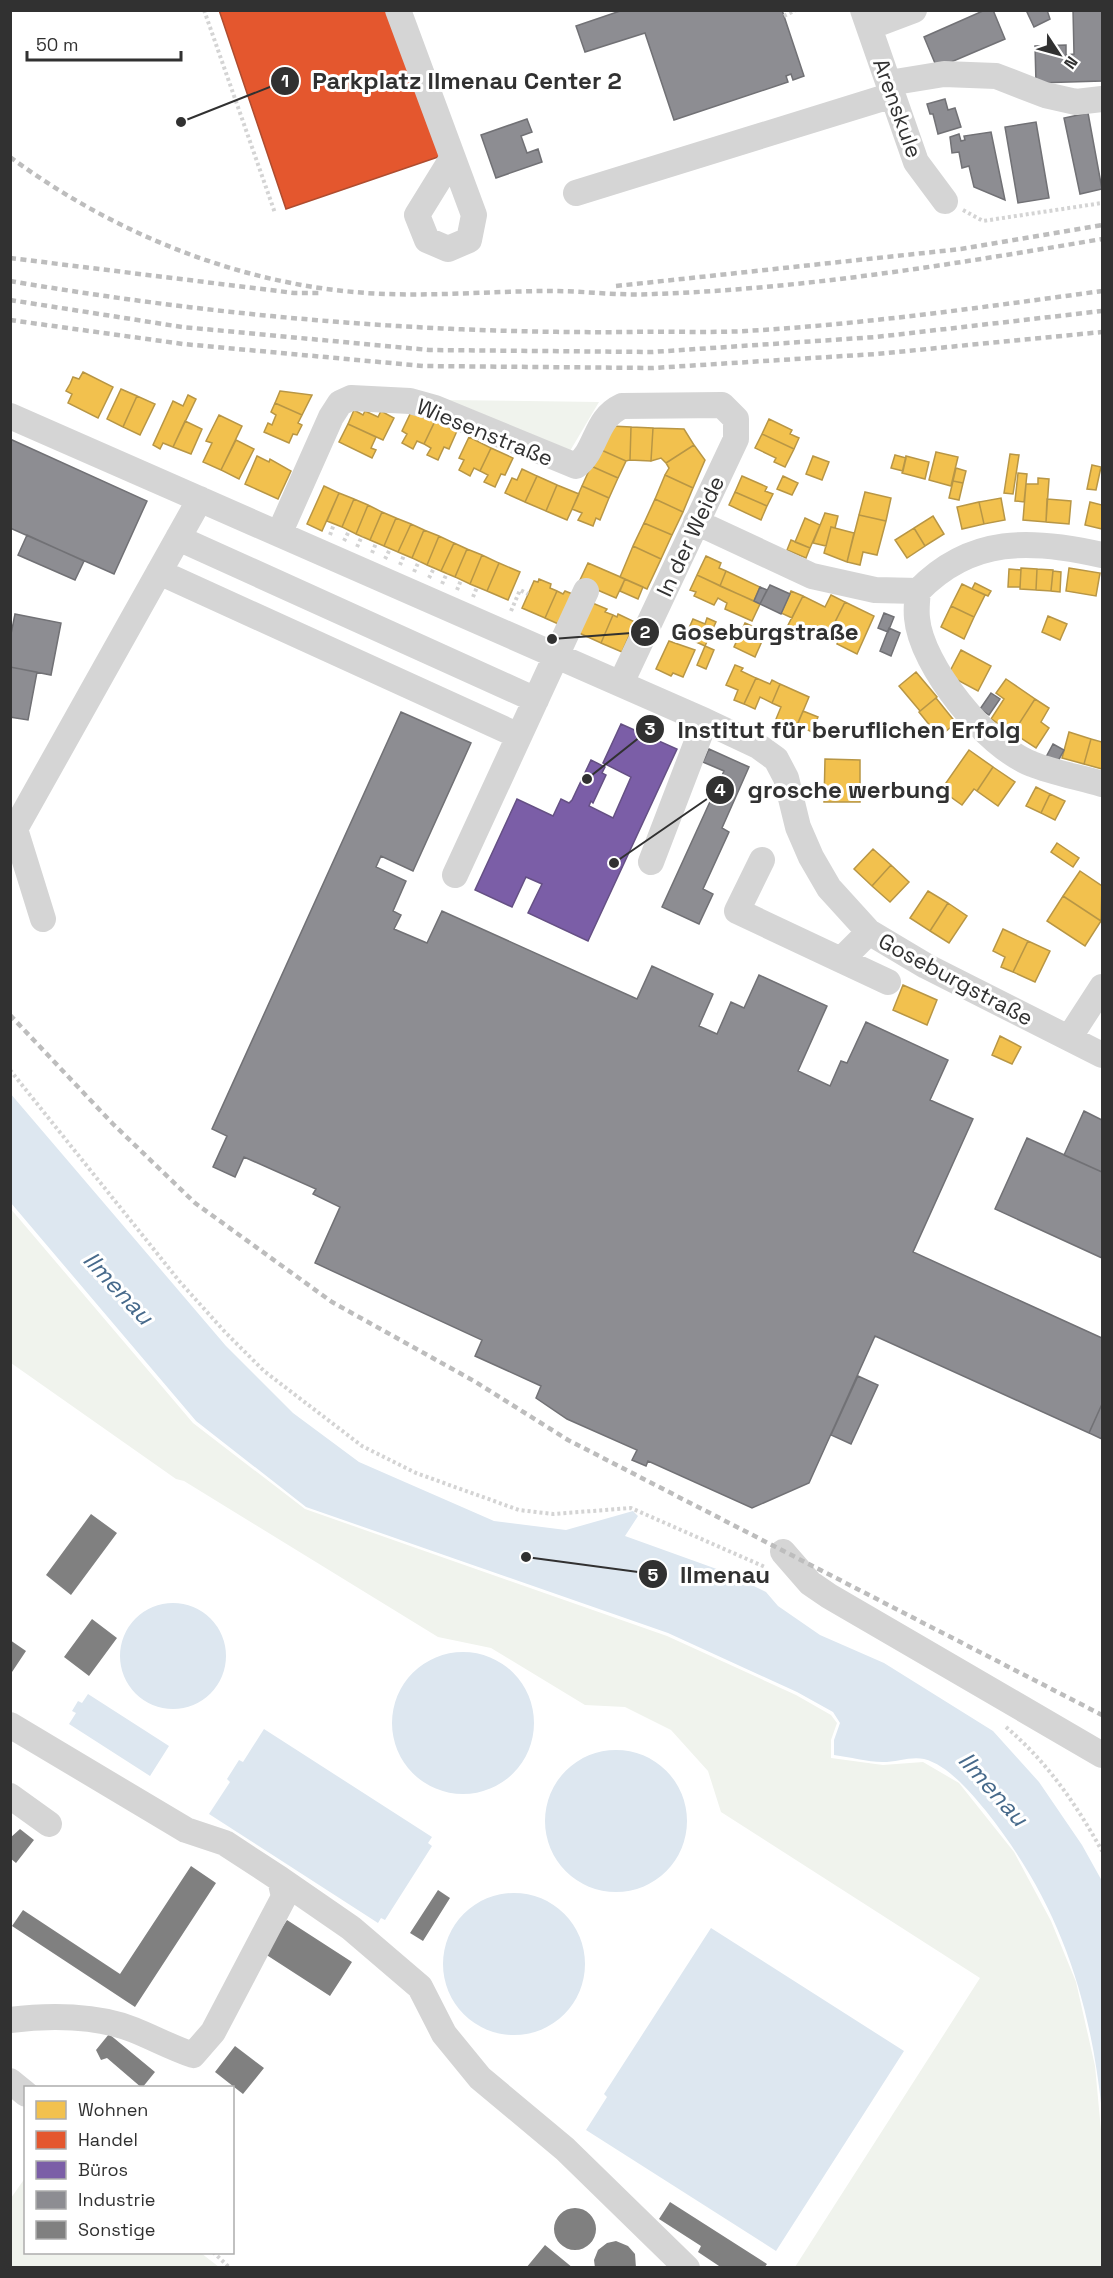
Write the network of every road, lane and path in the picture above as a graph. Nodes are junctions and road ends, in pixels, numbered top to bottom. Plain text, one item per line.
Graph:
1 (204, 10) edge
2 (398, 10) edge
3 (796, 10) edge
4 (914, 10) edge
5 (784, 16) dead end
6 (866, 19) edge
7 (891, 89) junction
8 (1102, 99) edge
9 (451, 160) dead end
10 (576, 193) dead end
11 (945, 201) joint
12 (1102, 203) edge
13 (275, 213) dead end
14 (10, 416) edge
15 (736, 419) joint
16 (200, 499) junction
17 (696, 522) junction
18 (279, 534) junction
19 (178, 538) junction
20 (1102, 555) edge
21 (159, 572) junction
22 (586, 591) dead end
23 (918, 591) junction
24 (528, 594) dead end
25 (502, 632) junction
26 (556, 656) junction
27 (621, 683) junction
28 (536, 700) junction
29 (705, 721) junction
30 (519, 736) junction
31 (1102, 784) edge
32 (762, 860) dead end
33 (651, 862) dead end
34 (455, 875) dead end
35 (43, 919) dead end
36 (869, 932) junction
37 (841, 960) junction
38 (888, 982) dead end
39 (1102, 987) edge
40 (1069, 1038) junction
41 (1102, 1055) edge
42 (10, 1070) edge
43 (778, 1562) joint
44 (998, 1722) dead end
45 (10, 1725) edge
46 (1102, 1755) edge
47 (10, 1796) edge
48 (49, 1824) dead end
49 (1102, 1851) edge
50 (280, 1879) junction
51 (10, 2020) edge
52 (10, 2081) edge
53 (24, 2092) edge
54 (214, 2254) edge
55 (230, 2268) edge
56 (687, 2268) edge

1 - 13 path
2 - 9 street
3 - 5 path
4 - 6 street
6 - 7 street, Arenskule
7 - 8 street
7 - 10 street
7 - 11 street, Arenskule
11 - 12 path
14 - 16 street, Goseburgstraße
15 - 17 street, In der Weide
15 - 18 street, Wiesenstraße
16 - 18 street, Goseburgstraße
16 - 19 street
17 - 23 street
17 - 27 street, In der Weide
18 - 25 street, Goseburgstraße
19 - 21 street
19 - 28 street
20 - 23 street
21 - 30 street
21 - 35 street
22 - 26 street
23 - 31 street
24 - 25 path
25 - 26 street, Goseburgstraße
26 - 27 street, Goseburgstraße
26 - 28 street
27 - 29 street, Goseburgstraße
28 - 30 street
29 - 33 street
29 - 36 street, Goseburgstraße
30 - 34 street
32 - 37 street
36 - 37 street
36 - 40 street, Goseburgstraße
37 - 38 street
39 - 40 street
40 - 41 street, Goseburgstraße
42 - 43 path
43 - 46 street
44 - 49 path
45 - 50 street
47 - 48 street
50 - 51 street
50 - 56 street
52 - 53 street
54 - 55 path

